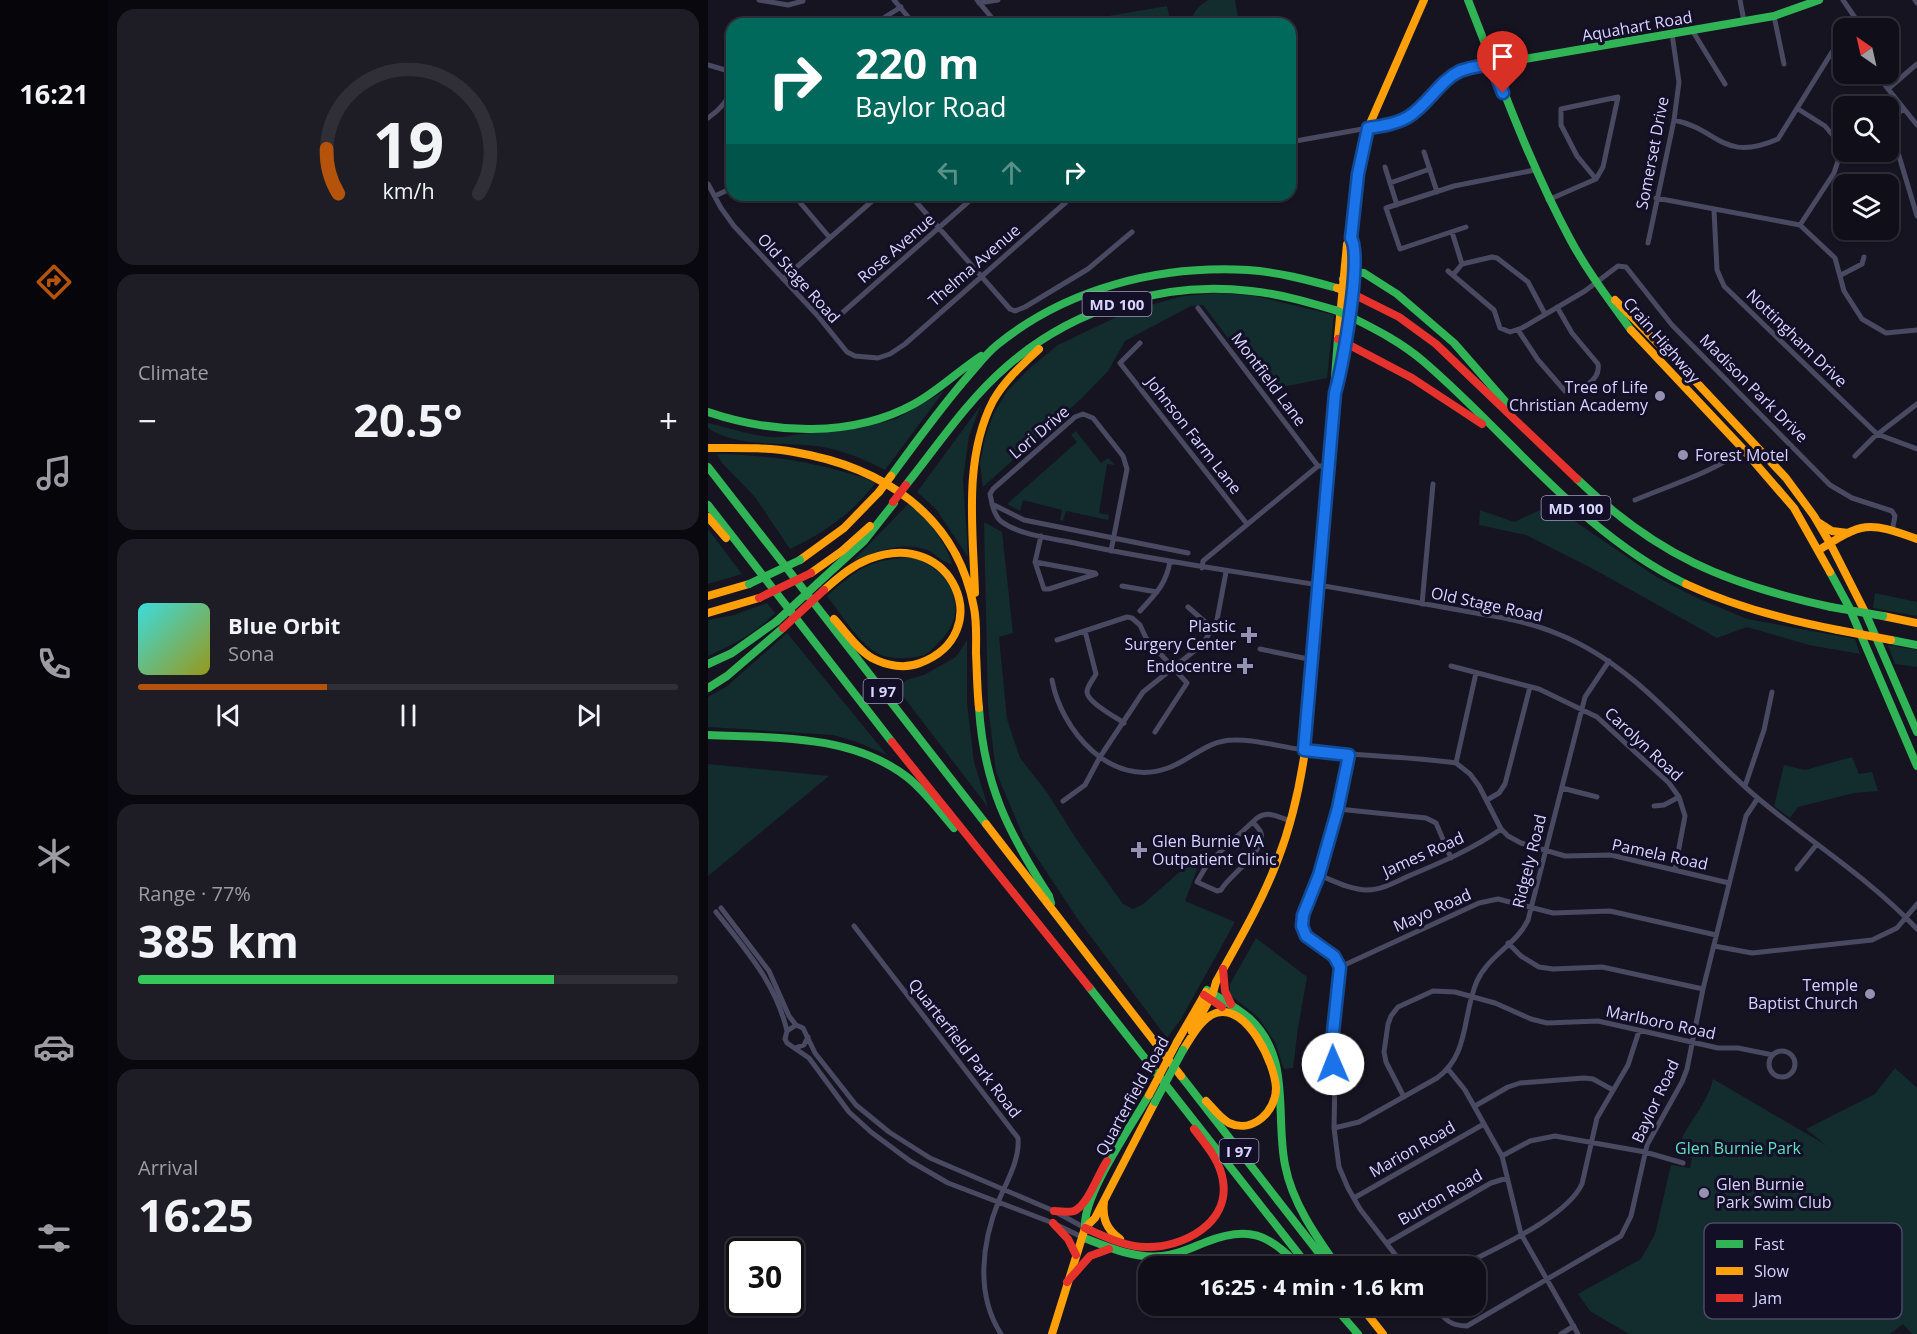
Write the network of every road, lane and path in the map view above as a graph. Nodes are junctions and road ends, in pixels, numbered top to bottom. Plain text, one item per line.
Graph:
1 (759, 0) edge
2 (894, 0) edge
3 (998, 0) edge
4 (1424, 0) edge
5 (1468, 0) edge
6 (1740, 0) edge
7 (1819, 0) edge
8 (1843, 0) edge
9 (803, 1) edge
10 (978, 2) edge
11 (901, 8) junction
12 (1774, 16) junction
13 (884, 18) edge
14 (909, 18) edge
15 (992, 18) edge
16 (1855, 18) edge
17 (1744, 21) junction
18 (1692, 30) junction
19 (1672, 33) junction
20 (1833, 52) edge
21 (1492, 64) junction
22 (1784, 64) dead end
23 (1917, 64) edge
24 (708, 65) edge
25 (726, 70) edge
26 (1725, 84) dead end
27 (1884, 84) edge
28 (1888, 89) junction
29 (726, 101) edge
30 (1798, 109) junction
31 (1904, 109) junction
32 (708, 118) edge
33 (1674, 120) junction
34 (1917, 125) edge
35 (1368, 128) junction
36 (1296, 141) edge
37 (1424, 152) dead end
38 (1385, 167) dead end
39 (1430, 169) junction
40 (1534, 170) junction
41 (1596, 179) junction
42 (1390, 183) junction
43 (708, 184) edge
44 (726, 191) edge
45 (1437, 192) junction
46 (715, 196) junction
47 (1656, 198) junction
48 (1548, 200) junction
49 (799, 201) edge
50 (872, 201) edge
51 (915, 201) edge
52 (969, 201) edge
53 (1067, 201) edge
54 (1397, 205) junction
55 (1714, 210) junction
56 (1917, 216) edge
57 (1800, 225) junction
58 (1466, 227) dead end
59 (938, 228) junction
60 (1132, 232) dead end
61 (1452, 232) junction
62 (830, 238) junction
63 (1351, 238) junction
64 (1648, 243) dead end
65 (1864, 257) dead end
66 (1462, 264) junction
67 (1354, 272) junction
68 (1841, 274) junction
69 (982, 276) junction
70 (783, 279) junction
71 (1343, 279) junction
72 (1597, 283) junction
73 (1154, 294) junction
74 (1557, 307) junction
75 (1198, 308) dead end
76 (1545, 314) junction
77 (833, 321) dead end
78 (1518, 330) junction
79 (1917, 330) edge
80 (1338, 339) junction
81 (1140, 343) dead end
82 (1346, 343) junction
83 (995, 346) junction
84 (890, 354) joint
85 (1335, 393) junction
86 (1917, 404) edge
87 (708, 412) edge
88 (1877, 434) junction
89 (1542, 446) junction
90 (711, 448) edge
91 (1743, 449) junction
92 (1917, 449) edge
93 (1855, 456) dead end
94 (1318, 466) junction
95 (1329, 466) junction
96 (708, 467) edge
97 (1433, 484) dead end
98 (1552, 485) junction
99 (1635, 500) dead end
100 (893, 503) junction
101 (992, 504) junction
102 (708, 505) edge
103 (708, 517) edge
104 (1816, 522) junction
105 (1247, 524) junction
106 (757, 530) junction
107 (1892, 531) junction
108 (1848, 533) junction
109 (1041, 536) junction
110 (1917, 538) edge
111 (1113, 540) junction
112 (1829, 544) junction
113 (1819, 550) junction
114 (1111, 551) junction
115 (1188, 553) dead end
116 (1035, 562) junction
117 (1170, 562) junction
118 (1202, 568) junction
119 (1226, 572) junction
120 (1318, 585) junction
121 (1122, 586) dead end
122 (1157, 592) junction
123 (708, 596) edge
124 (1422, 604) junction
125 (1188, 607) dead end
126 (1140, 610) dead end
127 (708, 613) edge
128 (1917, 623) edge
129 (780, 625) junction
130 (1212, 629) junction
131 (1085, 631) junction
132 (975, 634) junction
133 (1057, 640) dead end
134 (1917, 645) edge
135 (1260, 649) dead end
136 (823, 653) junction
137 (1313, 660) junction
138 (1609, 661) junction
139 (708, 664) edge
140 (1451, 666) dead end
141 (1173, 667) junction
142 (1476, 673) junction
143 (1052, 680) dead end
144 (1530, 687) junction
145 (708, 688) edge
146 (1772, 692) dead end
147 (1582, 710) junction
148 (1124, 723) junction
149 (1155, 732) dead end
150 (1917, 732) edge
151 (708, 735) edge
152 (1304, 750) junction
153 (1349, 755) junction
154 (1100, 758) junction
155 (1456, 763) junction
156 (1917, 766) edge
157 (1745, 786) junction
158 (1562, 788) junction
159 (1598, 797) dead end
160 (1679, 797) junction
161 (1758, 798) junction
162 (1487, 800) junction
163 (1063, 801) dead end
164 (1654, 806) dead end
165 (1338, 808) junction
166 (1290, 821) junction
167 (1252, 822) junction
168 (1500, 829) junction
169 (1817, 844) junction
170 (1545, 850) junction
171 (1451, 858) junction
172 (1675, 869) junction
173 (1797, 869) dead end
174 (1319, 875) junction
175 (1729, 883) junction
176 (1917, 903) edge
177 (1531, 907) junction
178 (1056, 916) junction
179 (1906, 917) junction
180 (854, 926) dead end
181 (1917, 929) edge
182 (1716, 935) junction
183 (1509, 944) junction
184 (1714, 946) junction
185 (1060, 951) junction
186 (1340, 967) junction
187 (1223, 969) junction
188 (1703, 988) junction
189 (1208, 994) junction
190 (1472, 997) junction
191 (1233, 1010) junction
192 (796, 1025) junction
193 (787, 1031) junction
194 (1639, 1031) junction
195 (1148, 1036) junction
196 (808, 1037) junction
197 (1693, 1042) junction
198 (1137, 1046) junction
199 (795, 1048) junction
200 (1183, 1050) junction
201 (1773, 1055) junction
202 (1448, 1069) junction
203 (1613, 1090) junction
204 (1404, 1096) junction
205 (1475, 1106) junction
206 (1484, 1124) junction
207 (1335, 1128) junction
208 (1592, 1142) junction
209 (1116, 1150) junction
210 (1645, 1152) junction
211 (1502, 1156) junction
212 (1683, 1163) dead end
213 (1507, 1178) junction
214 (1003, 1190) junction
215 (1354, 1198) junction
216 (1104, 1201) junction
217 (998, 1203) junction
218 (1054, 1211) junction
219 (1053, 1223) junction
220 (1085, 1228) junction
221 (1521, 1234) junction
222 (1082, 1237) junction
223 (1387, 1243) junction
224 (1129, 1245) junction
225 (1111, 1248) junction
226 (1076, 1255) junction
227 (1140, 1256) edge
228 (1162, 1256) edge
229 (1288, 1256) edge
230 (1300, 1256) edge
231 (1321, 1256) edge
232 (1331, 1256) edge
233 (1397, 1256) edge
234 (1480, 1256) edge
235 (1548, 1280) junction
236 (1067, 1282) junction
237 (1486, 1315) edge
238 (1343, 1316) edge
239 (1346, 1316) edge
240 (1369, 1316) edge
241 (1373, 1316) edge
242 (1442, 1316) edge
243 (1485, 1316) edge
244 (1574, 1326) junction
245 (1000, 1334) edge
246 (1052, 1334) edge
247 (1359, 1334) edge
248 (1385, 1334) edge
249 (1561, 1334) edge
250 (1578, 1334) edge

1 - 9 street
2 - 11 street
3 - 10 street
4 - 35 main road, Quarterfield Road
5 - 21 main road
6 - 17 street
7 - 12 main road, Aquahart Road
8 - 16 street
10 - 15 street
11 - 13 street
11 - 14 street
12 - 17 main road, Aquahart Road
12 - 22 street
17 - 18 main road, Aquahart Road
18 - 19 main road, Aquahart Road
18 - 26 street
19 - 21 main road, Aquahart Road
19 - 33 street, Somerset Drive
20 - 30 street
21 - 35 main road
21 - 40 main road
23 - 28 street
24 - 25 street
27 - 28 street
28 - 31 street
29 - 32 street
30 - 33 street
30 - 57 street
31 - 34 street
31 - 56 street
33 - 47 street, Somerset Drive
35 - 36 street
35 - 63 main road, Quarterfield Road
37 - 39 street
38 - 42 street
39 - 42 street
39 - 45 street
40 - 45 street
40 - 48 main road
41 - 41 street
41 - 48 street
42 - 54 street
43 - 46 street, Old Stage Road
44 - 46 street
45 - 54 street
46 - 70 street, Old Stage Road
47 - 55 street
47 - 64 street, Somerset Drive
48 - 72 main road
49 - 62 street
50 - 62 street
51 - 59 street
52 - 59 street, Rose Avenue
53 - 69 street, Thelma Avenue
54 - 61 street
55 - 57 street
55 - 88 street, Nottingham Drive
57 - 68 street
58 - 61 street
59 - 69 street
59 - 77 street, Rose Avenue
60 - 69 street
61 - 66 street
62 - 70 street
63 - 67 main road, Quarterfield Road
63 - 71 main road, Quarterfield Road
65 - 68 street
66 - 76 street
66 - 78 street
67 - 71 main road
67 - 82 main road, Quarterfield Road
67 - 89 main road
68 - 79 street
69 - 84 street, Thelma Avenue
70 - 84 street, Old Stage Road
71 - 80 main road, Quarterfield Road
72 - 74 street
72 - 91 main road, Crain Highway
72 - 104 main road, Crain Highway
72 - 107 street, Madison Park Drive
73 - 98 main road, MD 100, bridge
73 - 100 main road, MD 100, bridge
73 - 132 main road
74 - 76 street
74 - 78 street
75 - 94 street, Montfield Lane
76 - 78 street
80 - 82 main road
80 - 85 main road, Quarterfield Road
81 - 105 street, Johnson Farm Lane
82 - 85 main road, Quarterfield Road
82 - 98 main road
83 - 87 main road
83 - 89 main road, MD 100, bridge
83 - 123 main road, MD 100, bridge
85 - 95 main road, Quarterfield Road
86 - 88 street
88 - 92 street, Nottingham Drive
88 - 93 street
89 - 128 main road, MD 100, bridge
90 - 132 main road
91 - 99 street
91 - 113 main road, Crain Highway
94 - 95 street
94 - 105 street
95 - 120 main road, Quarterfield Road
96 - 106 main road, I 97
97 - 124 street
98 - 134 main road, MD 100, bridge
100 - 127 main road, bridge
100 - 129 main road, bridge
101 - 109 street, Old Stage Road
101 - 111 street
101 - 111 street, Lori Drive
102 - 136 main road, I 97
103 - 136 main road
104 - 108 main road
104 - 112 main road, Crain Highway
105 - 118 street
106 - 129 main road, bridge
106 - 178 main road, I 97
107 - 108 main road
107 - 110 main road
108 - 112 main road
109 - 114 street, Old Stage Road
109 - 116 street
111 - 114 street, Lori Drive
111 - 115 street
112 - 113 main road
112 - 150 main road, Crain Highway
113 - 156 main road, Crain Highway
114 - 117 street, Old Stage Road
116 - 116 street
117 - 118 street, Old Stage Road
117 - 122 street
118 - 119 street, Old Stage Road
119 - 120 street, Old Stage Road
119 - 130 street
120 - 124 street, Old Stage Road
120 - 137 main road, Quarterfield Road
121 - 122 street
122 - 126 street
124 - 138 street, Old Stage Road
125 - 130 street
129 - 139 main road
129 - 145 main road
130 - 141 street
131 - 133 street
131 - 141 street
131 - 148 street
132 - 178 main road
135 - 137 street
136 - 185 main road, I 97
137 - 152 main road, Quarterfield Road
138 - 147 street, Ridgely Road
138 - 157 street, Old Stage Road
140 - 142 street, Carolyn Road
141 - 148 street
141 - 149 street
142 - 144 street, Carolyn Road
142 - 155 street
143 - 154 street
144 - 147 street, Carolyn Road
144 - 162 street
146 - 157 street
147 - 158 street, Ridgely Road
147 - 160 street, Carolyn Road
148 - 154 street
151 - 185 main road
152 - 153 street
152 - 154 street
152 - 166 main road, Quarterfield Road
153 - 155 street
153 - 165 street
154 - 163 street
155 - 162 street
157 - 161 street, Old Stage Road
158 - 159 street
158 - 170 street, Ridgely Road
160 - 164 street
160 - 172 street, Carolyn Road
161 - 169 street, Old Stage Road
161 - 175 street, Baylor Road
162 - 168 street
165 - 171 street
165 - 174 street
166 - 167 street
166 - 187 main road, Quarterfield Road
167 - 167 street
168 - 170 street, Pamela Road
168 - 171 street, James Road
169 - 173 street
169 - 179 street, Old Stage Road
170 - 172 street, Pamela Road
170 - 177 street, Ridgely Road
171 - 174 street, James Road
172 - 175 street, Pamela Road
174 - 186 street
175 - 182 street, Baylor Road
176 - 179 street
177 - 182 street, Mayo Road
177 - 183 street, Ridgely Road
177 - 186 street, Mayo Road
178 - 195 main road, I 97
179 - 181 street, Old Stage Road
179 - 184 street
180 - 214 street, Quarterfield Park Road
182 - 184 street, Baylor Road
183 - 188 street
183 - 190 street, Ridgely Road
184 - 188 street, Baylor Road
185 - 198 main road, I 97
186 - 207 street
187 - 189 main road, Quarterfield Road
187 - 191 main road
188 - 197 street, Baylor Road
189 - 191 main road
189 - 200 main road, Quarterfield Road
189 - 209 main road, Quarterfield Road, bridge
190 - 194 street, Marlboro Road
190 - 202 street, Ridgely Road
190 - 204 street, Marlboro Road
191 - 195 main road
191 - 200 main road
191 - 232 main road
192 - 193 street
192 - 193 street
192 - 196 street
193 - 199 street
194 - 197 street, Marlboro Road
194 - 203 street
195 - 231 main road, I 97
196 - 199 street
196 - 214 street
197 - 201 street, Marlboro Road
197 - 210 street, Baylor Road
198 - 224 main road
198 - 230 main road, I 97
199 - 217 street
200 - 216 main road, Quarterfield Road, bridge
201 - 201 street, Marlboro Road
202 - 204 street, Ridgely Road
202 - 205 street
203 - 205 street
203 - 208 street
204 - 207 street, Ridgely Road
205 - 206 street
206 - 211 street
206 - 215 street, Marion Road
207 - 215 street
208 - 210 street
208 - 211 street
208 - 221 street
209 - 218 main road
209 - 220 main road, Quarterfield Road
210 - 212 street
210 - 235 street, Baylor Road
211 - 213 street
213 - 221 street
213 - 223 street, Burton Road
214 - 217 street, Quarterfield Park Road
214 - 218 street
215 - 223 street
216 - 220 main road, Quarterfield Road
216 - 224 main road
217 - 219 street
217 - 245 street, Quarterfield Park Road
218 - 220 street
219 - 222 street
219 - 226 main road
220 - 222 main road, Quarterfield Road
220 - 224 main road
221 - 234 street
221 - 235 street
222 - 225 main road
222 - 226 main road, Quarterfield Road
223 - 233 street
225 - 227 main road
225 - 236 main road
226 - 236 main road, Quarterfield Road
228 - 229 main road
235 - 237 street, Baylor Road
235 - 244 street
236 - 246 main road, Quarterfield Road
238 - 247 main road
239 - 247 main road
240 - 248 main road
241 - 248 main road
242 - 243 street, Baylor Road
244 - 249 street
244 - 250 street

